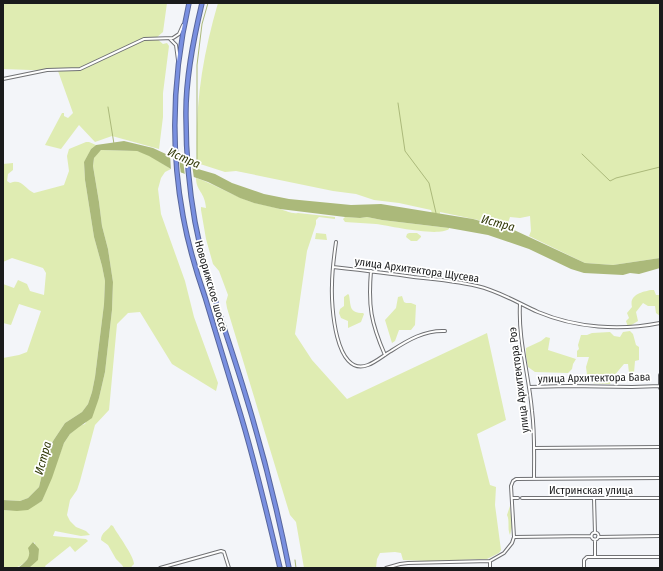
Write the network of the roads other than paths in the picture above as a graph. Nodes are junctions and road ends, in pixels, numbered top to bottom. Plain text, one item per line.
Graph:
1 (189, 3) edge
2 (202, 3) edge
3 (185, 21) junction
4 (169, 39) junction
5 (178, 65) junction
6 (3, 79) edge
7 (336, 242) dead end
8 (333, 267) junction
9 (371, 272) junction
10 (520, 304) junction
11 (660, 323) edge
12 (445, 331) dead end
13 (385, 355) junction
14 (660, 375) edge
15 (660, 386) edge
16 (529, 387) junction
17 (660, 447) edge
18 (534, 448) junction
19 (534, 478) junction
20 (660, 478) edge
21 (512, 498) junction
22 (518, 498) dead end
23 (522, 498) dead end
24 (594, 498) junction
25 (660, 498) edge
26 (595, 533) junction
27 (591, 536) junction
28 (660, 536) edge
29 (514, 537) junction
30 (598, 537) junction
31 (595, 540) junction
32 (595, 557) junction
33 (660, 557) edge
34 (490, 561) junction
35 (289, 567) edge
36 (160, 568) edge
37 (229, 568) edge
38 (280, 568) edge
39 (386, 568) edge
40 (490, 568) edge
41 (584, 568) edge

1 - 3 highway, Новорижское шоссе
2 - 35 highway, Новорижское шоссе
3 - 4 street
3 - 5 highway, Новорижское шоссе
4 - 5 street
4 - 6 street
5 - 38 highway, Новорижское шоссе
7 - 8 street
8 - 9 street, улица Архитектора Щусева
8 - 13 street
9 - 10 street, улица Архитектора Щусева
9 - 13 street
10 - 11 street, улица Архитектора Щусева
10 - 16 street, улица Архитектора Роэ
12 - 13 street
14 - 15 street
15 - 16 street, улица Архитектора Бава
16 - 18 street, улица Архитектора Роэ
17 - 18 street
18 - 19 street, улица Архитектора Роэ
19 - 20 street
19 - 21 street
21 - 22 street
21 - 29 street
23 - 24 street, Истринская улица
24 - 25 street, Истринская улица
24 - 26 street
26 - 27 street
26 - 30 street
27 - 29 street
27 - 31 street
28 - 30 street
29 - 34 street
30 - 31 street
31 - 32 street
32 - 33 street
32 - 41 street
34 - 39 street
34 - 40 street
36 - 37 street

